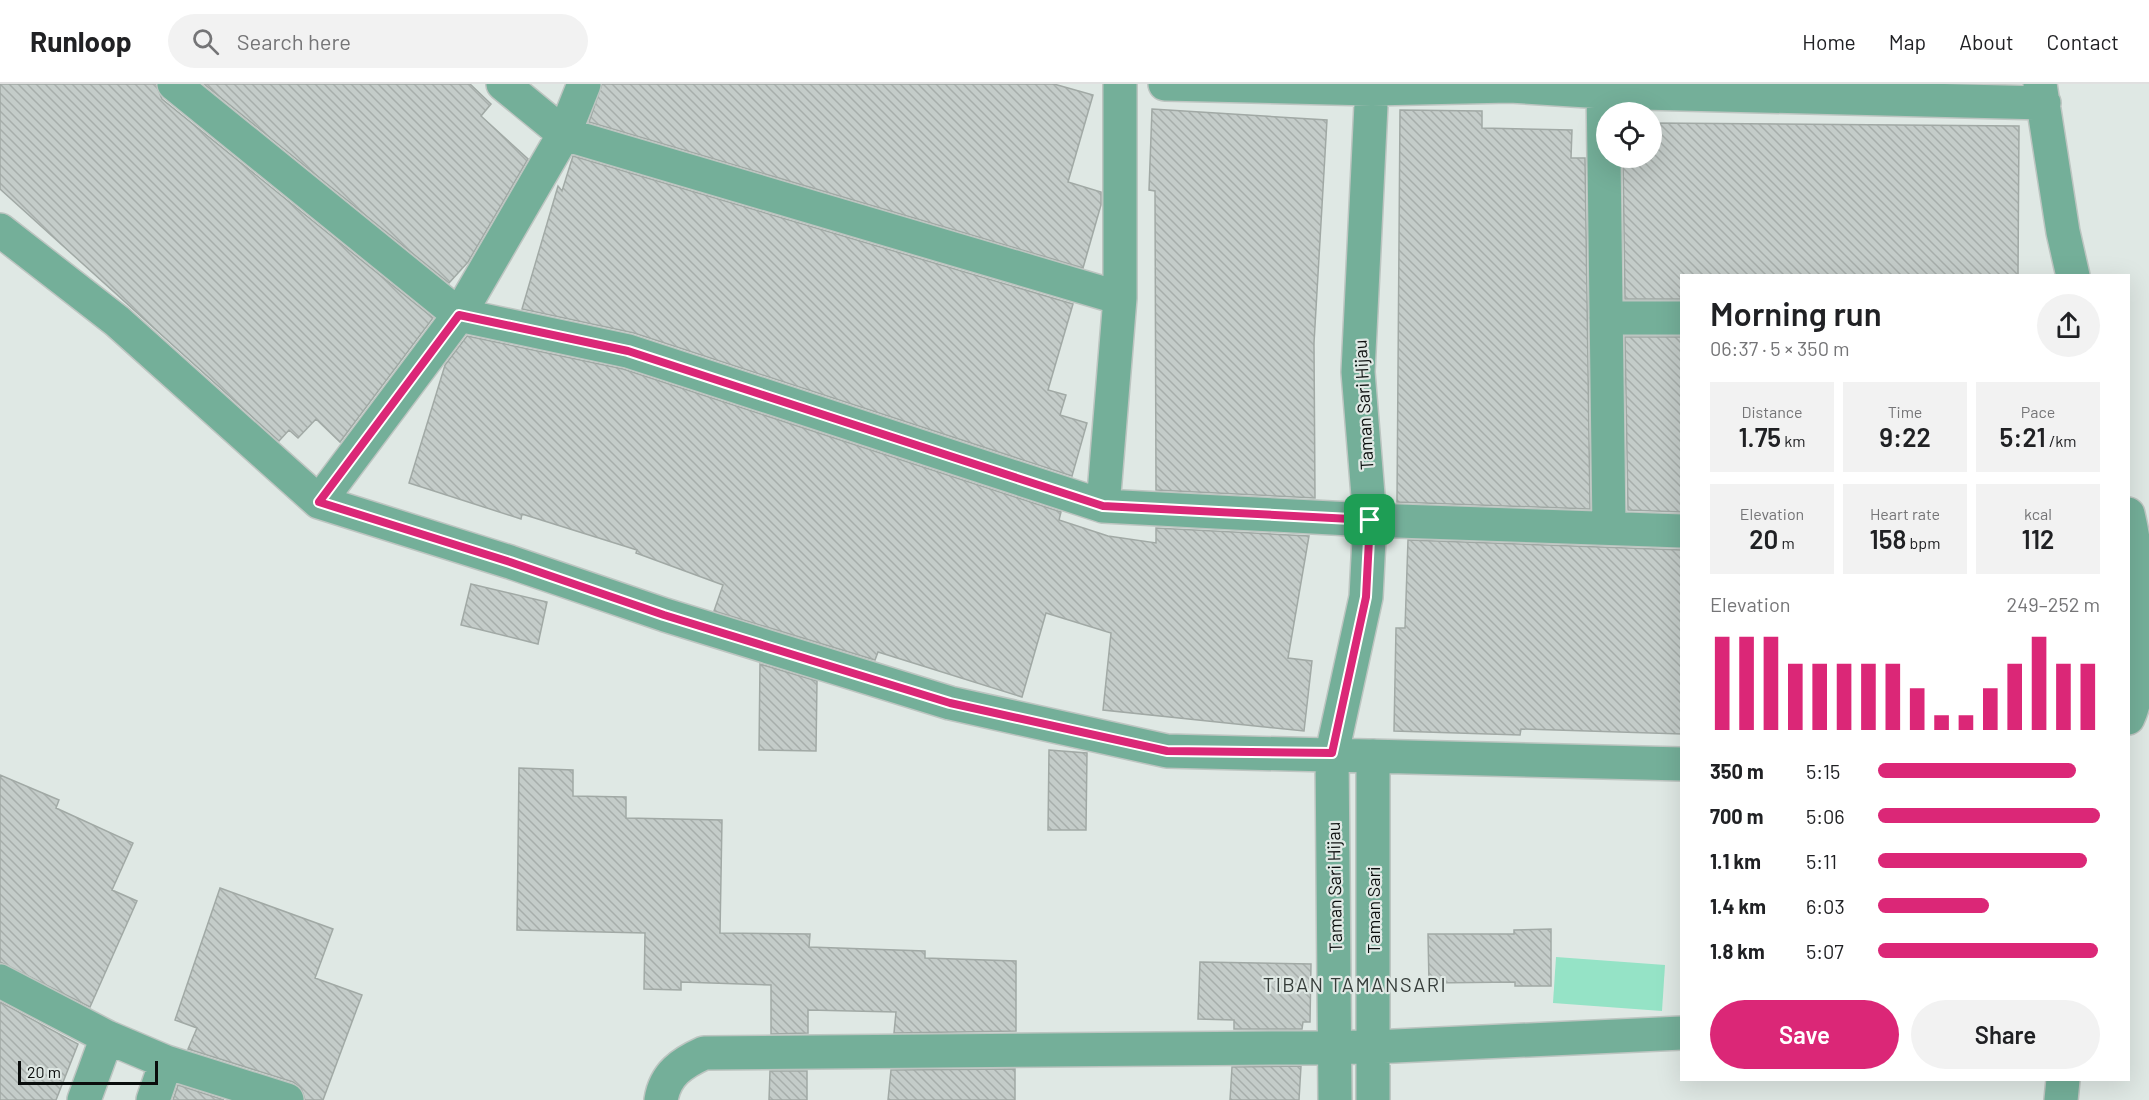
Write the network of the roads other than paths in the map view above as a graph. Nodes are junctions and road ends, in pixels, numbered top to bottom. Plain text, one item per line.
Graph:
1 (174, 84) edge
2 (503, 84) edge
3 (584, 84) edge
4 (1120, 84) edge
5 (1165, 84) edge
6 (1372, 87) edge
7 (1603, 88) edge
8 (2042, 94) edge
9 (564, 134) junction
10 (0, 230) edge
11 (2073, 274) edge
12 (1120, 298) junction
13 (459, 315) junction
14 (1606, 318) junction
15 (1680, 318) edge
16 (319, 502) junction
17 (1103, 506) junction
18 (1370, 520) junction
19 (1609, 528) junction
20 (2130, 530) edge
21 (1680, 531) edge
22 (2132, 546) edge
23 (2130, 714) edge
24 (1332, 753) junction
25 (1373, 756) junction
26 (1680, 764) edge
27 (0, 981) edge
28 (1680, 1033) edge
29 (107, 1037) junction
30 (1335, 1047) junction
31 (1373, 1047) junction
32 (166, 1062) junction
33 (2063, 1081) edge
34 (84, 1100) edge
35 (153, 1100) edge
36 (287, 1100) edge
37 (661, 1100) edge
38 (1335, 1100) edge
39 (1373, 1100) edge
40 (2061, 1100) edge

1 - 13 street
2 - 9 street
3 - 9 street
4 - 12 street
5 - 6 street
6 - 7 street
6 - 18 street, Taman Sari Hijau
7 - 8 street
7 - 14 street
8 - 11 street
9 - 12 street
9 - 13 street
10 - 16 street
12 - 17 street
13 - 16 street
13 - 17 street
14 - 15 street
14 - 19 street
16 - 24 street
17 - 18 street
18 - 19 street
18 - 24 street, Taman Sari Hijau
19 - 21 street
20 - 22 street
22 - 23 street
24 - 25 street
24 - 30 street, Taman Sari Hijau
25 - 26 street
25 - 31 street, Taman Sari
27 - 29 street
28 - 31 street
29 - 32 street
29 - 34 street
30 - 31 street
30 - 37 street
30 - 38 street
31 - 39 street, Taman Sari
32 - 35 street
32 - 36 street
33 - 40 street

